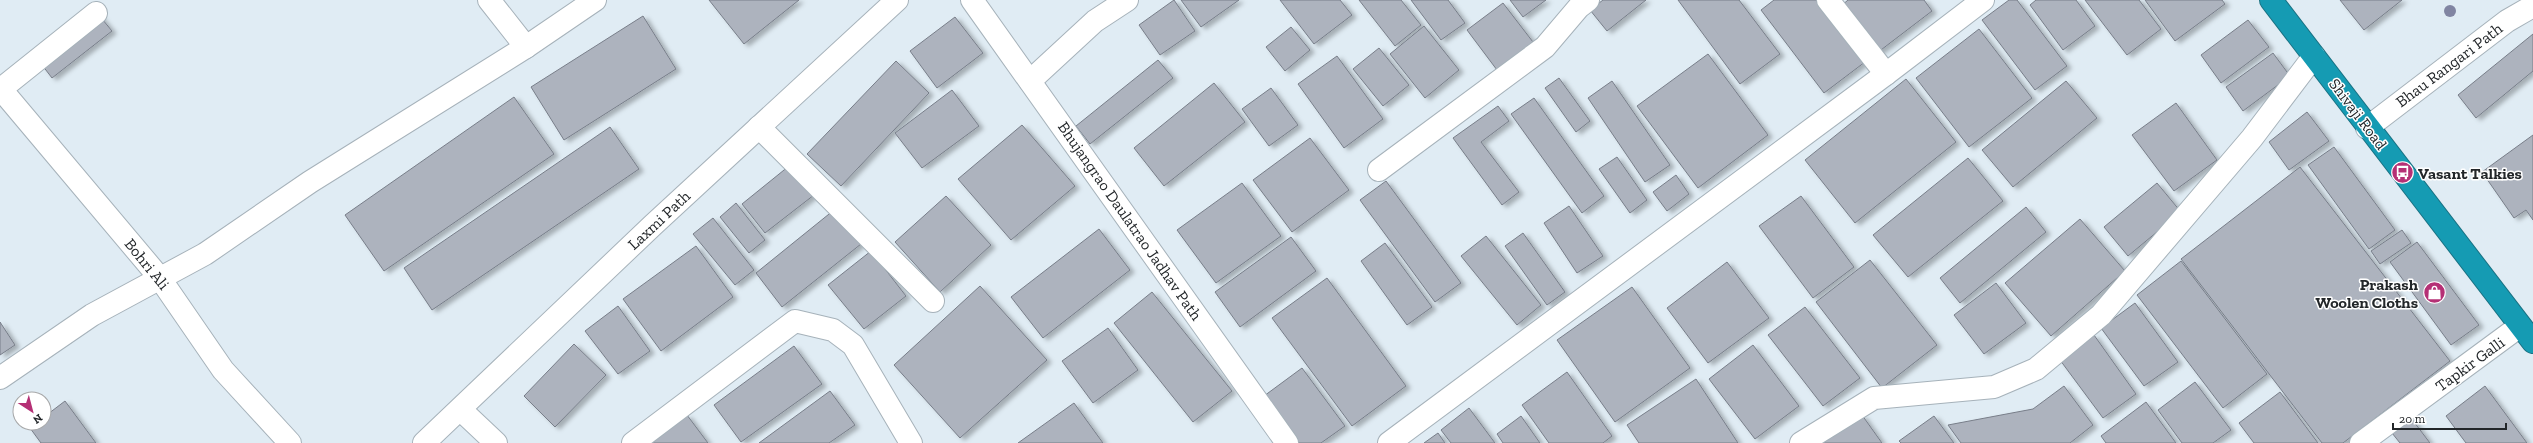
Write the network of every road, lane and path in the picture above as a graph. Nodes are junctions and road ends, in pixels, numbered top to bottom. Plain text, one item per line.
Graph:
1 (488, 0) edge
2 (595, 0) edge
3 (897, 0) edge
4 (972, 0) edge
5 (1127, 0) edge
6 (1588, 0) edge
7 (1828, 0) edge
8 (1983, 0) edge
9 (2272, 0) edge
10 (2527, 5) edge
11 (96, 13) dead end
12 (526, 47) junction
13 (2314, 56) junction
14 (1886, 74) junction
15 (1030, 81) junction
16 (0, 88) edge
17 (759, 127) junction
18 (2367, 128) junction
19 (1379, 170) dead end
20 (159, 277) junction
21 (932, 301) dead end
22 (2527, 334) edge
23 (0, 378) edge
24 (461, 410) junction
25 (290, 443) edge
26 (424, 443) edge
27 (496, 443) edge
28 (633, 443) edge
29 (911, 443) edge
30 (1287, 443) edge
31 (1389, 443) edge
32 (1801, 443) edge
33 (2361, 443) edge

1 - 12 street
2 - 12 street
3 - 17 street, Laxmi Path
4 - 15 street, Bhujangrao Daulatrao Jadhav Path
5 - 15 street
6 - 19 street
7 - 14 street
8 - 14 street
9 - 13 highway, Shivaji Road
10 - 18 street, Bhau Rangari Path
11 - 16 street
12 - 20 street
13 - 18 highway, Shivaji Road
13 - 32 street
14 - 31 street
15 - 30 street, Bhujangrao Daulatrao Jadhav Path
16 - 20 street, Bohri Ali
17 - 21 street
17 - 24 street, Laxmi Path
18 - 22 highway, Shivaji Road
20 - 23 street
20 - 25 street, Bohri Ali
22 - 33 street, Tapkir Galli
24 - 26 street, Laxmi Path
24 - 27 street
28 - 29 street

